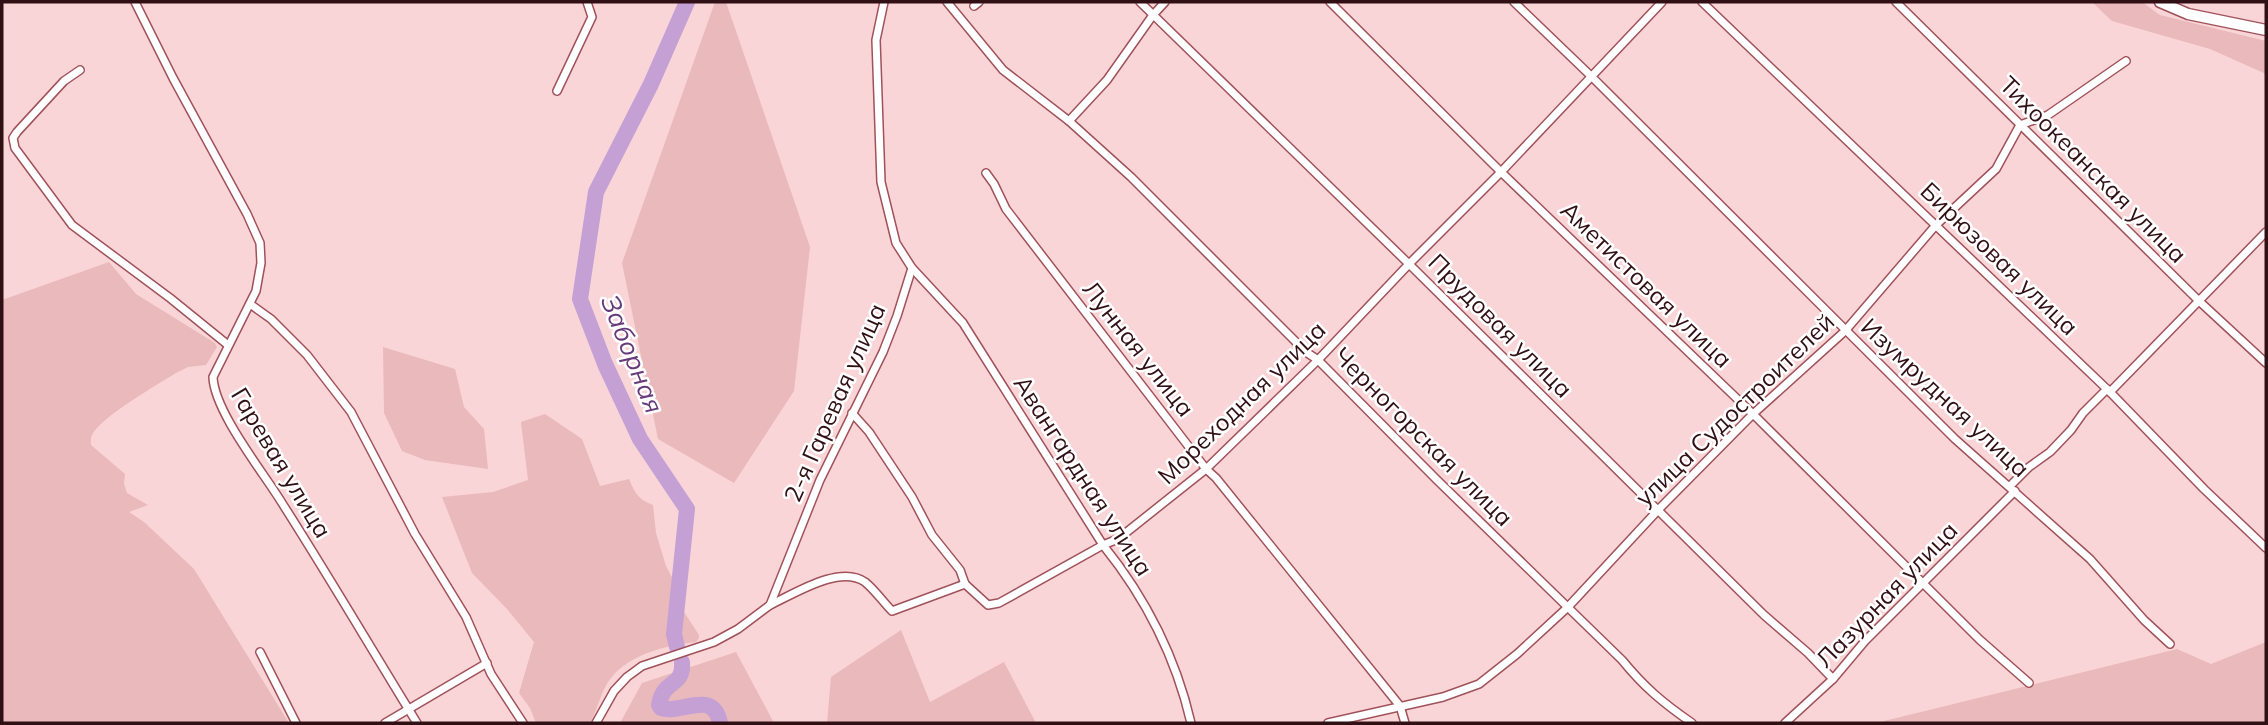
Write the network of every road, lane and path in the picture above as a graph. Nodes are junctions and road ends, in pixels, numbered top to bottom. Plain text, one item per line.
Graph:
1 (135, 2) edge
2 (587, 2) edge
3 (884, 2) edge
4 (947, 2) edge
5 (1140, 2) edge
6 (1165, 2) edge
7 (1330, 2) edge
8 (1514, 2) edge
9 (1662, 2) edge
10 (1702, 2) edge
11 (1896, 2) edge
12 (2160, 2) edge
13 (1153, 15) junction
14 (2266, 30) edge
15 (2126, 61) dead end
16 (80, 70) dead end
17 (1592, 77) junction
18 (557, 91) dead end
19 (1069, 121) junction
20 (2020, 125) junction
21 (1501, 172) junction
22 (986, 173) dead end
23 (1936, 225) junction
24 (2266, 232) edge
25 (1409, 264) junction
26 (912, 268) junction
27 (2199, 301) junction
28 (250, 304) junction
29 (1845, 331) junction
30 (228, 345) junction
31 (1318, 360) junction
32 (2266, 363) edge
33 (2108, 391) junction
34 (852, 414) junction
35 (1753, 414) junction
36 (1206, 470) junction
37 (2013, 489) junction
38 (1659, 509) junction
39 (1103, 545) junction
40 (2266, 548) edge
41 (1923, 583) junction
42 (965, 584) junction
43 (770, 605) junction
44 (1568, 607) junction
45 (2170, 644) dead end
46 (260, 652) dead end
47 (487, 663) junction
48 (1833, 679) junction
49 (2028, 683) dead end
50 (1400, 706) junction
51 (407, 708) junction
52 (296, 723) edge
53 (385, 723) edge
54 (416, 723) edge
55 (523, 723) edge
56 (596, 723) edge
57 (1191, 723) edge
58 (1328, 723) edge
59 (1405, 723) edge
60 (1692, 723) edge
61 (1785, 723) edge

1 - 28 street, Гаревая улица
2 - 18 street
3 - 26 street
4 - 19 street, Черногорская улица
5 - 13 street, Прудовая улица
6 - 13 street
7 - 21 street, Аметистовая улица
8 - 17 street, Изумрудная улица
9 - 17 street, Мореходная улица
10 - 23 street, Бирюзовая улица
11 - 20 street, Тихоокеанская улица
12 - 14 street
13 - 19 street
13 - 25 street, Прудовая улица
15 - 20 street
16 - 30 street
17 - 21 street, Мореходная улица
17 - 29 street, Изумрудная улица
19 - 31 street, Черногорская улица
20 - 23 street, улица Судостроителей
20 - 27 street, Тихоокеанская улица
21 - 25 street, Мореходная улица
21 - 35 street, Аметистовая улица
22 - 36 street, Лунная улица
23 - 29 street, улица Судостроителей
23 - 33 street, Бирюзовая улица
24 - 27 street, Лазурная улица
25 - 31 street, Мореходная улица
25 - 38 street, Прудовая улица
26 - 34 street, 2-я Гаревая улица
26 - 39 street, Авангардная улица
27 - 32 street, Тихоокеанская улица
27 - 33 street, Лазурная улица
28 - 30 street, Гаревая улица
28 - 47 street
29 - 35 street, улица Судостроителей
29 - 37 street, Изумрудная улица
30 - 51 street, Гаревая улица
31 - 36 street, Мореходная улица
31 - 44 street, Черногорская улица
33 - 37 street, Лазурная улица
33 - 40 street, Бирюзовая улица
34 - 42 street
34 - 43 street, 2-я Гаревая улица
35 - 38 street, улица Судостроителей
35 - 41 street, Аметистовая улица
36 - 39 street, Мореходная улица
36 - 50 street, Лунная улица
37 - 41 street, Лазурная улица
37 - 45 street, Изумрудная улица
38 - 44 street, улица Судостроителей
38 - 48 street, Прудовая улица
39 - 42 street, Мореходная улица
39 - 57 street, Авангардная улица
41 - 48 street, Лазурная улица
41 - 49 street, Аметистовая улица
42 - 43 street
43 - 56 street
44 - 50 street, улица Судостроителей
44 - 60 street, Черногорская улица
46 - 52 street
47 - 51 street
47 - 55 street
48 - 61 street, Лазурная улица
50 - 58 street, улица Судостроителей
50 - 59 street
51 - 53 street
51 - 54 street, Гаревая улица

